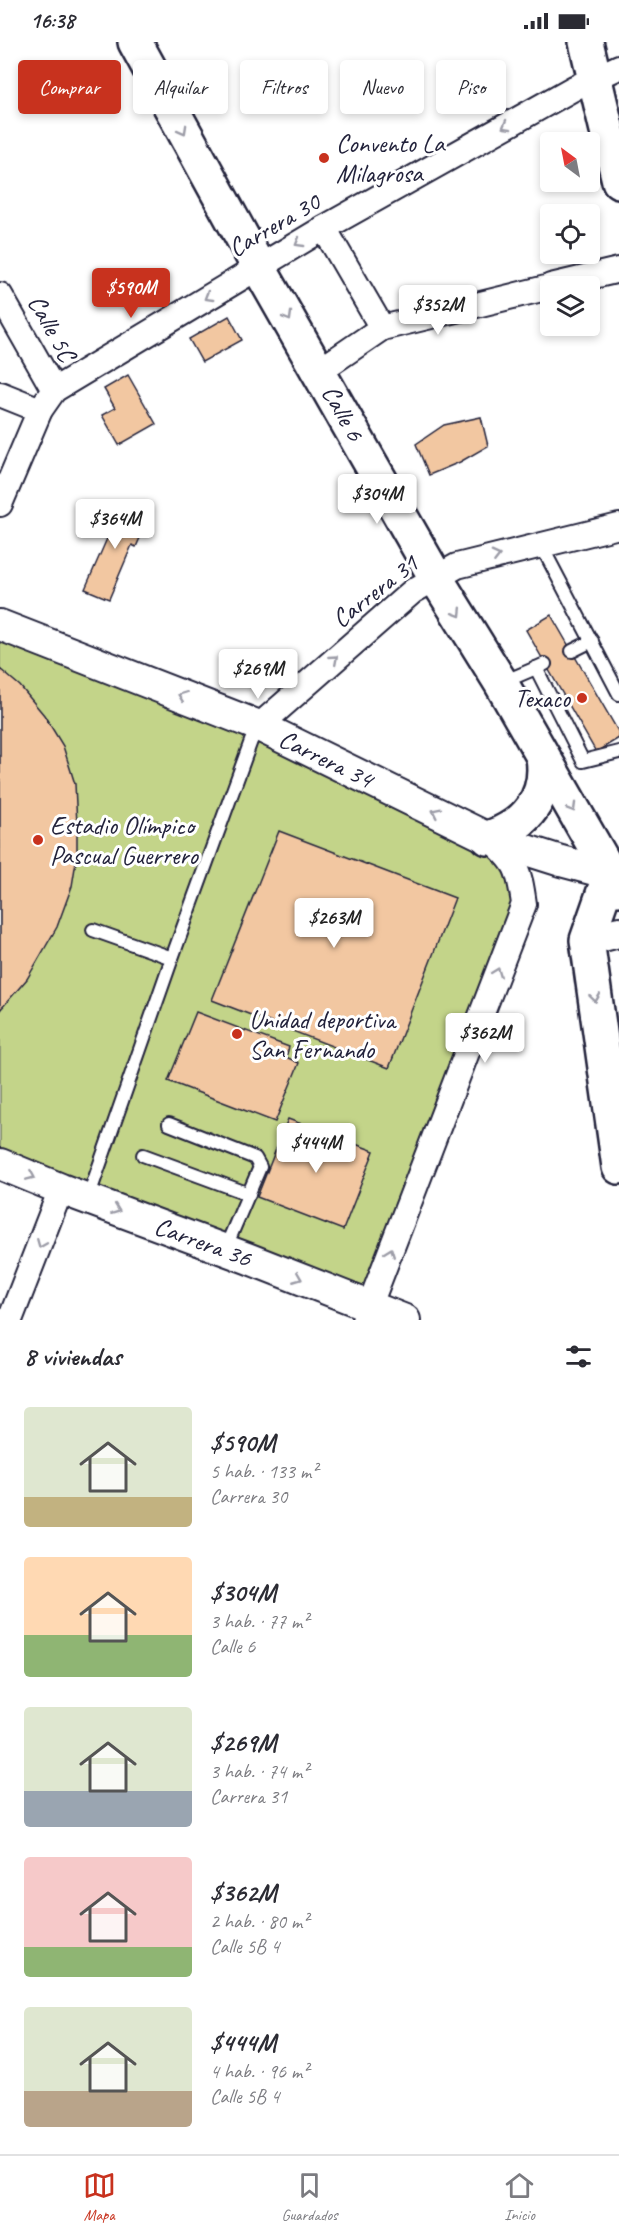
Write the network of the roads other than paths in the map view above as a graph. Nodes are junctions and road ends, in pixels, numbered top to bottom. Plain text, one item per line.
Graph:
1 (135, 42) edge
2 (586, 42) edge
3 (606, 72) edge
4 (619, 181) edge
5 (324, 228) junction
6 (258, 266) junction
7 (619, 270) edge
8 (595, 276) edge
9 (540, 290) edge
10 (0, 295) edge
11 (382, 328) junction
12 (319, 371) junction
13 (0, 394) edge
14 (47, 400) junction
15 (0, 504) edge
16 (619, 526) edge
17 (541, 545) junction
18 (436, 578) junction
19 (0, 625) edge
20 (592, 641) junction
21 (572, 651) dead end
22 (501, 683) junction
23 (619, 694) edge
24 (259, 726) junction
25 (619, 753) edge
26 (543, 757) junction
27 (488, 838) junction
28 (616, 880) edge
29 (93, 930) dead end
30 (619, 932) edge
31 (587, 940) junction
32 (172, 957) junction
33 (169, 1124) dead end
34 (143, 1155) dead end
35 (0, 1164) edge
36 (619, 1167) edge
37 (74, 1194) junction
38 (249, 1194) junction
39 (224, 1251) junction
40 (366, 1313) edge
41 (10, 1320) edge
42 (405, 1320) edge

1 -> 6 main road, Calle 6
2 - 3 main road
3 - 4 main road
3 -> 5 street, Carrera 30
5 -> 6 street, Carrera 30
5 - 11 street
6 -> 12 main road, Calle 6
6 -> 14 street, Carrera 30
7 - 8 street
9 - 11 street
10 - 14 street, Calle 5C
11 - 12 street
12 - 18 main road, Calle 6
13 - 14 street
14 - 15 street
16 - 17 street, Carrera 31
18 -> 17 street, Carrera 31
17 - 20 lane
18 -> 22 main road, Calle 6
24 -> 18 street, Carrera 31
24 -> 19 street, Carrera 34
20 - 21 lane
20 - 23 lane
22 - 25 lane
22 - 26 main road, Calle 6
27 -> 24 street, Carrera 34
24 - 32 lane
26 - 27 main road
26 -> 28 main road, Calle 6
27 - 28 street, Carrera 34
40 -> 27 street
28 - 31 main road
29 - 32 lane
30 - 31 street
31 -> 36 main road
32 - 37 lane
33 - 38 lane
34 - 38 lane
35 -> 37 street, Carrera 36
37 -> 39 street, Carrera 36
37 -> 41 street
38 - 39 lane
39 -> 40 street, Carrera 36
40 - 42 street, Carrera 36

